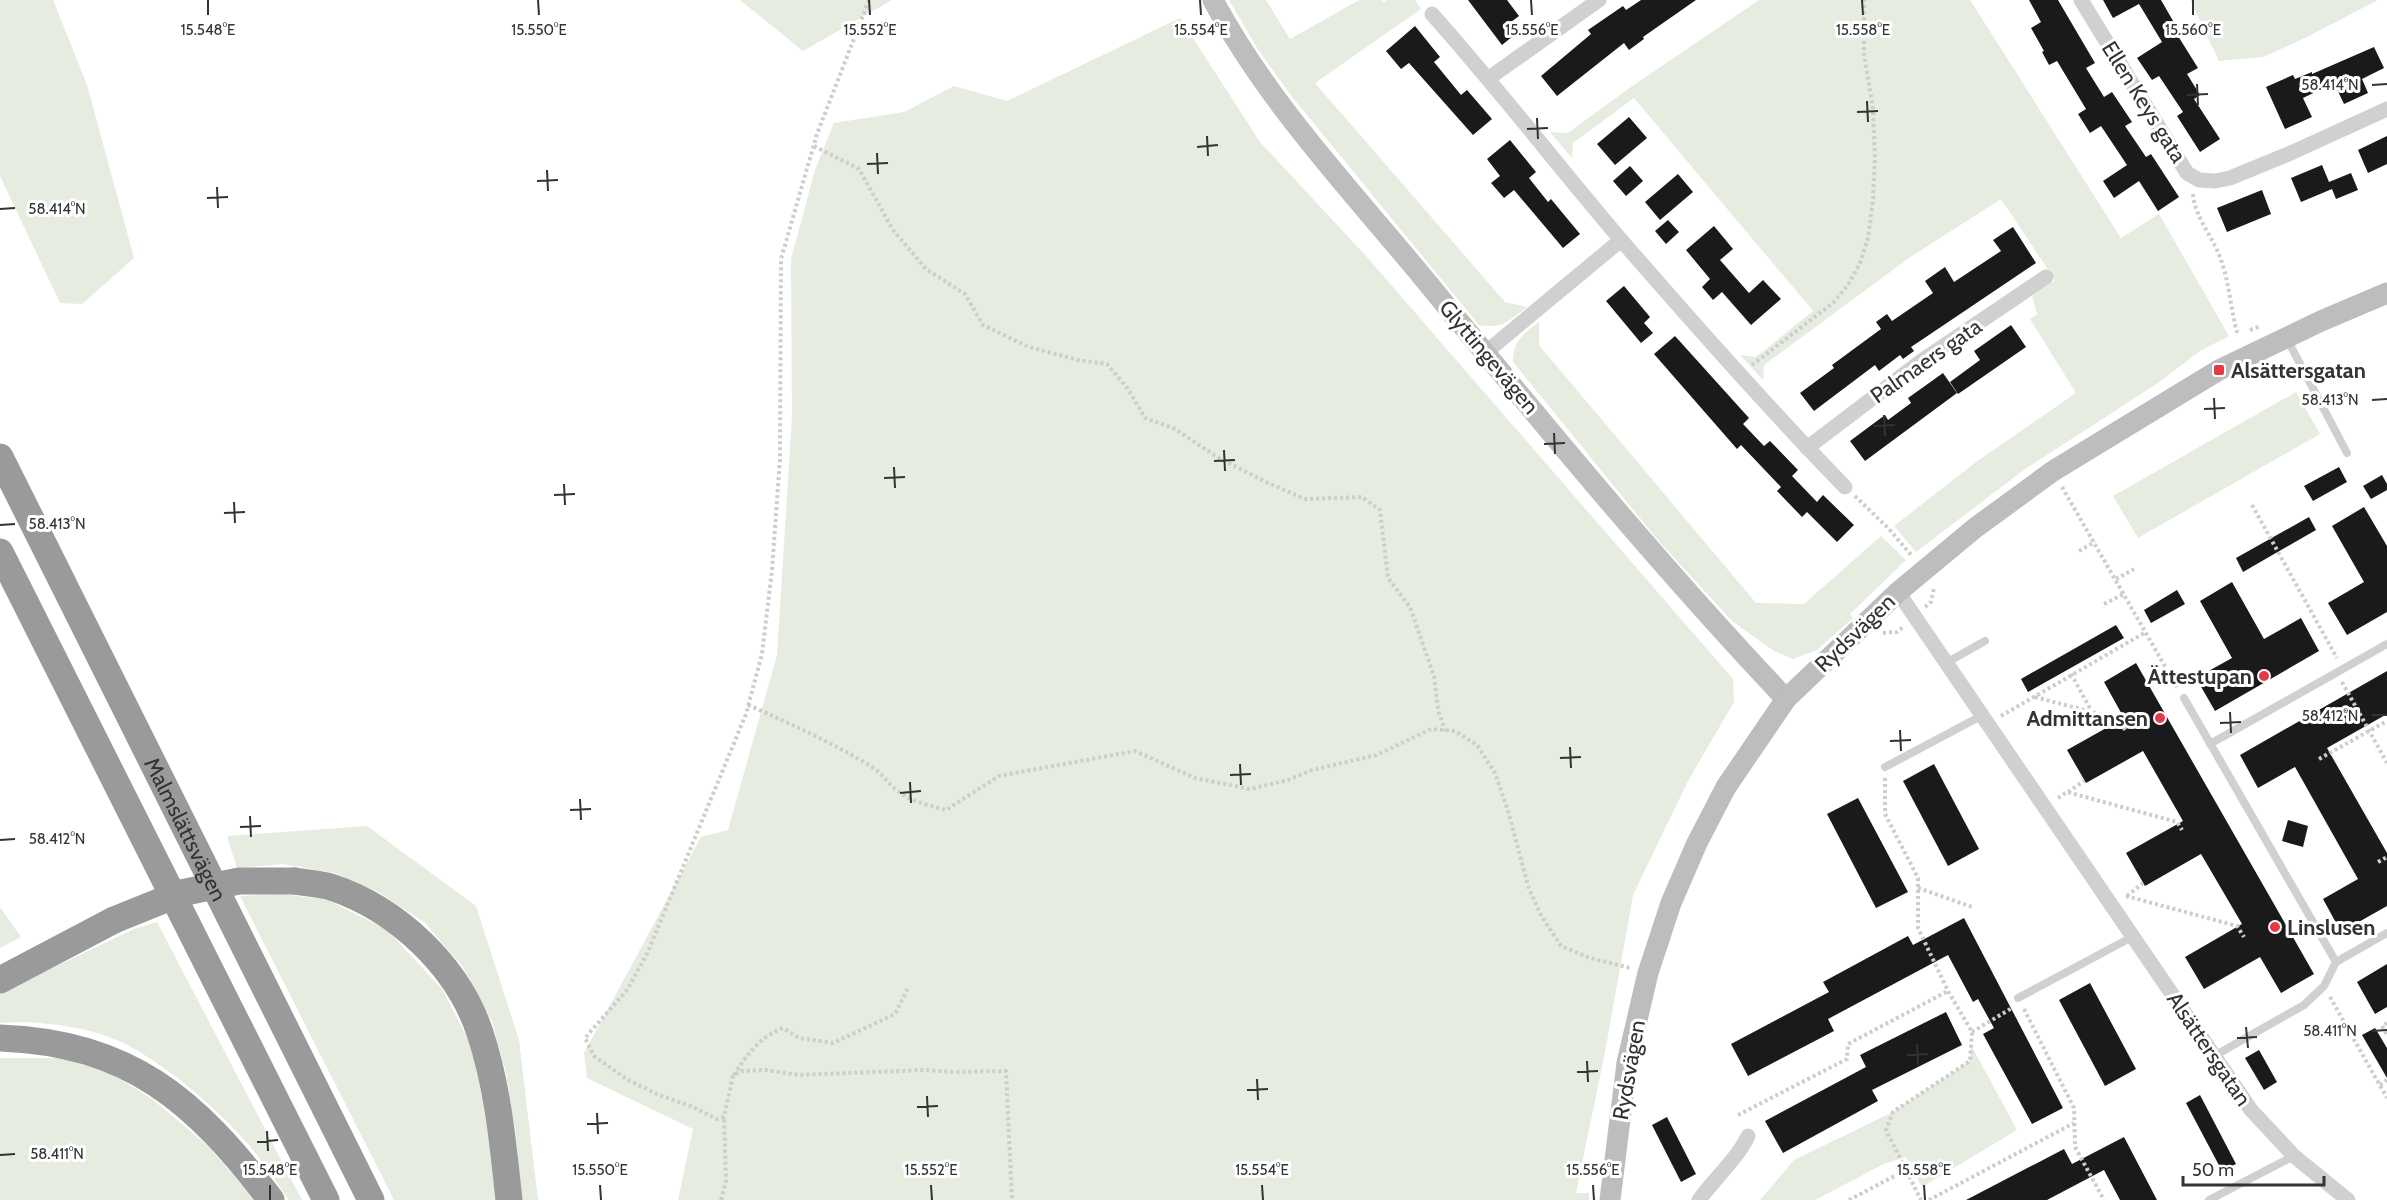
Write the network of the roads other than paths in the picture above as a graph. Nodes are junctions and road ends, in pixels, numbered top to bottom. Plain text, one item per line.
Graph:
1 (1213, 0) edge
2 (1599, 0) edge
3 (2081, 0) edge
4 (1432, 14) dead end
5 (1489, 78) junction
6 (2387, 109) edge
7 (1622, 240) junction
8 (2046, 277) dead end
9 (2387, 293) edge
10 (2287, 337) junction
11 (1485, 353) junction
12 (1807, 448) junction
13 (2347, 453) dead end
14 (0, 457) edge
15 (1845, 487) road end
16 (0, 552) edge
17 (1898, 592) junction
18 (1985, 641) dead end
19 (2387, 644) edge
20 (1946, 663) junction
21 (2184, 698) road end
22 (1786, 699) junction
23 (1986, 719) junction
24 (2210, 744) junction
25 (1885, 767) road end
26 (2387, 933) edge
27 (2132, 937) junction
28 (2336, 962) junction
29 (0, 980) edge
30 (2018, 998) road end
31 (0, 1038) edge
32 (2214, 1056) junction
33 (1749, 1136) dead end
34 (2294, 1155) junction
35 (271, 1200) edge
36 (326, 1200) edge
37 (371, 1200) edge
38 (509, 1200) edge
39 (1610, 1200) edge
40 (1700, 1200) edge
41 (2209, 1200) edge
42 (2348, 1200) edge

1 - 11 street, Glyttingevägen
2 - 5 street
3 - 6 street, Ellen Keys gata
4 - 5 street
5 - 7 street
7 - 11 street
7 - 12 street
8 - 12 street, Palmaers gata
9 - 10 street, Rydsvägen
10 - 13 lane
10 - 17 street, Rydsvägen
11 - 22 street, Glyttingevägen
12 - 15 street
14 - 37 highway, Malmslättsvägen
16 - 36 highway, Malmslättsvägen
17 - 20 street, Alsättersgatan
17 - 22 street, Rydsvägen
18 - 20 lane
19 - 24 lane
20 - 23 street, Alsättersgatan
21 - 24 lane
22 - 39 street, Rydsvägen
23 - 25 lane
23 - 27 street, Alsättersgatan
24 - 28 lane
26 - 28 lane
27 - 30 lane
27 - 32 street, Alsättersgatan
28 - 32 lane
29 - 38 highway, bridge
31 - 35 highway
32 - 34 street, Alsättersgatan
33 - 40 street
34 - 41 lane
34 - 42 street, Alsättersgatan

